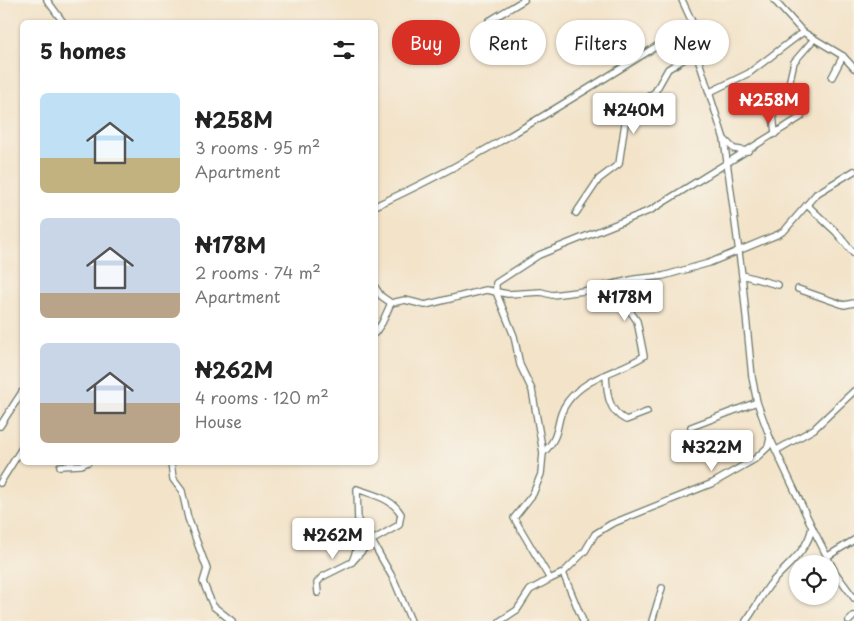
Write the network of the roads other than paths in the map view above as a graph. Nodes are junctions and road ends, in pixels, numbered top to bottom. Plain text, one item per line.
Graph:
1 (47, 0) edge
2 (524, 0) edge
3 (682, 0) edge
4 (774, 0) edge
5 (780, 3) edge
6 (62, 20) edge
7 (492, 20) edge
8 (691, 20) edge
9 (803, 32) junction
10 (814, 39) junction
11 (655, 47) edge
12 (843, 56) junction
13 (675, 65) edge
14 (701, 65) edge
15 (854, 68) edge
16 (832, 76) dead end
17 (710, 92) junction
18 (787, 98) junction
19 (775, 134) junction
20 (724, 139) junction
21 (748, 151) junction
22 (727, 162) junction
23 (854, 171) edge
24 (378, 205) edge
25 (807, 205) junction
26 (576, 213) dead end
27 (739, 250) junction
28 (854, 254) edge
29 (742, 275) junction
30 (612, 285) junction
31 (778, 285) dead end
32 (798, 289) dead end
33 (378, 292) edge
34 (496, 292) junction
35 (391, 302) junction
36 (854, 303) edge
37 (378, 329) edge
38 (606, 375) junction
39 (853, 393) edge
40 (20, 395) edge
41 (758, 402) junction
42 (647, 412) dead end
43 (0, 426) edge
44 (691, 427) dead end
45 (770, 438) junction
46 (777, 450) junction
47 (20, 451) edge
48 (543, 453) junction
49 (80, 465) edge
50 (172, 465) edge
51 (60, 466) dead end
52 (0, 483) edge
53 (358, 522) junction
54 (812, 527) junction
55 (854, 540) edge
56 (371, 541) junction
57 (827, 555) edge
58 (830, 555) edge
59 (352, 562) junction
60 (563, 573) junction
61 (839, 577) edge
62 (550, 580) junction
63 (662, 588) dead end
64 (318, 593) dead end
65 (854, 598) edge
66 (854, 616) edge
67 (232, 621) edge
68 (411, 621) edge
69 (500, 621) edge
70 (583, 621) edge
71 (652, 621) edge
72 (746, 621) edge
73 (849, 621) edge

1 - 6 street
2 - 7 street
3 - 8 street
4 - 5 street
5 - 9 street
9 - 10 street
9 - 17 street
10 - 12 street
10 - 18 street
11 - 24 street
12 - 15 street
12 - 16 street
13 - 26 street
14 - 17 street
17 - 20 street
18 - 19 street
18 - 19 street
19 - 21 street
20 - 21 street
20 - 22 street
21 - 22 street
22 - 27 street
22 - 34 street
23 - 25 street
25 - 27 street
25 - 28 street
27 - 29 street
27 - 30 street
29 - 31 street
29 - 41 street
30 - 34 street
30 - 38 street
32 - 36 street
33 - 35 street
34 - 35 street
34 - 48 street
35 - 37 street
38 - 42 street
38 - 48 street
39 - 46 street
40 - 43 street
41 - 44 street
41 - 45 street
45 - 46 street
45 - 60 street
46 - 54 street
47 - 52 street
48 - 62 street
49 - 51 street
50 - 67 street
53 - 56 street
53 - 56 street
53 - 59 street
54 - 57 street
54 - 72 street
55 - 58 street
56 - 59 street
56 - 68 street
59 - 64 street
60 - 62 street
60 - 70 street
61 - 65 street
62 - 69 street
63 - 71 street
66 - 73 street

